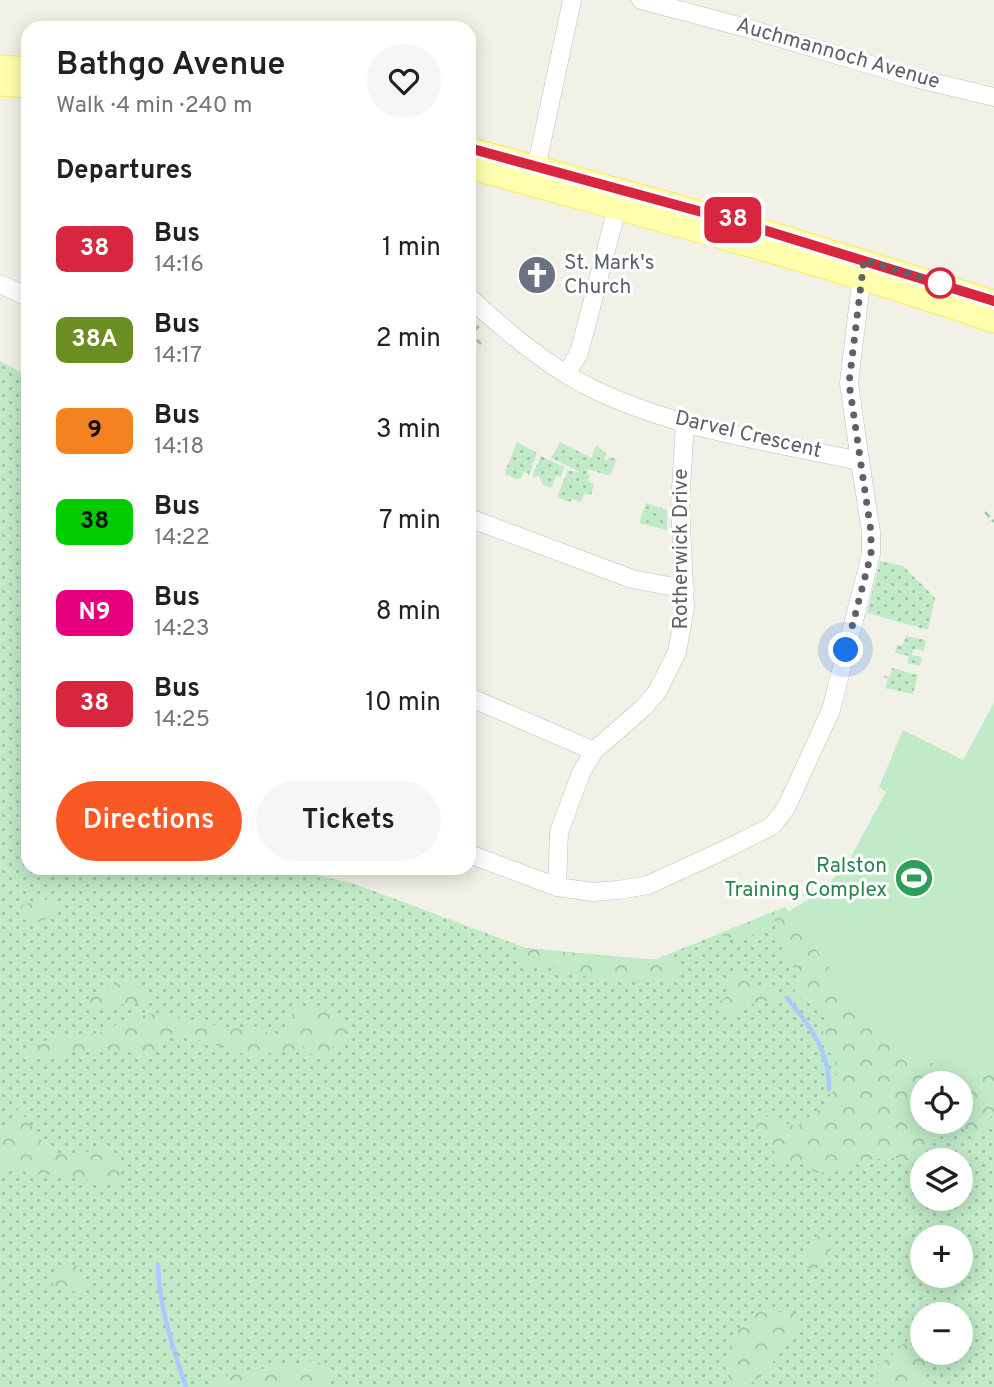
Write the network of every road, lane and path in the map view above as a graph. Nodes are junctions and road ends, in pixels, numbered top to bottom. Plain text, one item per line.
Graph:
1 (572, 0) edge
2 (641, 0) edge
3 (0, 66) edge
4 (21, 68) edge
5 (0, 85) edge
6 (21, 86) edge
7 (994, 97) edge
8 (476, 151) edge
9 (476, 169) edge
10 (534, 176) junction
11 (619, 199) junction
12 (863, 269) junction
13 (0, 284) edge
14 (21, 294) edge
15 (476, 305) edge
16 (987, 309) edge
17 (488, 316) junction
18 (476, 328) edge
19 (476, 339) edge
20 (481, 344) dead end
21 (566, 374) junction
22 (685, 423) junction
23 (860, 460) junction
24 (985, 512) dead end
25 (476, 521) edge
26 (994, 522) edge
27 (685, 589) junction
28 (476, 699) edge
29 (594, 751) junction
30 (476, 858) edge
31 (557, 887) junction

1 - 10 street
2 - 7 street, Auchmannoch Avenue
3 - 4 main road
5 - 6 main road
8 - 10 main road
9 - 10 main road
10 - 11 main road
11 - 12 main road
11 - 21 street
12 - 16 main road
12 - 23 street
13 - 14 street
15 - 17 street, Darvel Crescent
17 - 18 path
17 - 21 street, Darvel Crescent
19 - 20 path
21 - 22 street, Darvel Crescent
22 - 23 street, Darvel Crescent
22 - 27 street, Rotherwick Drive
23 - 31 street
24 - 26 path
25 - 27 street
27 - 29 street, Rotherwick Drive
28 - 29 street
29 - 31 street, Rotherwick Drive
30 - 31 street

